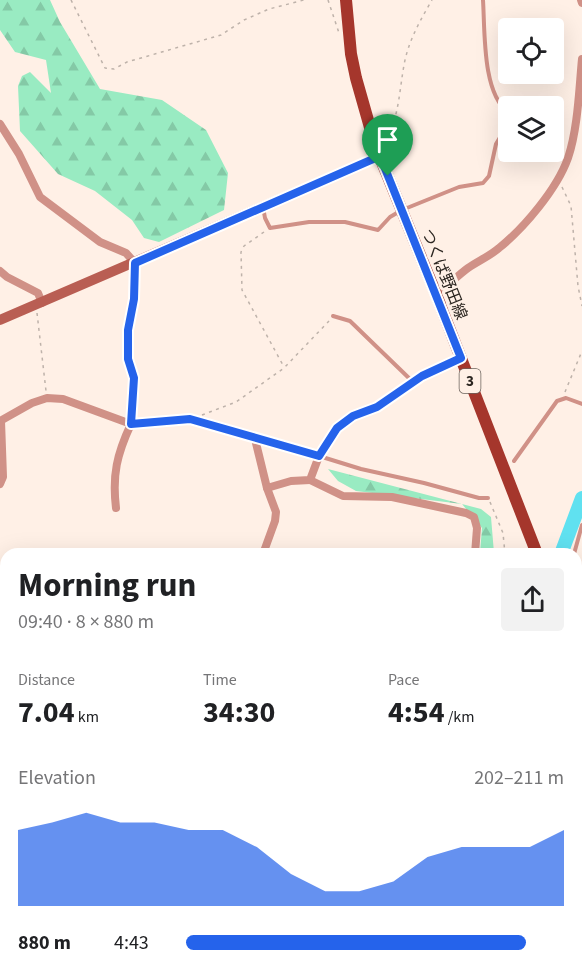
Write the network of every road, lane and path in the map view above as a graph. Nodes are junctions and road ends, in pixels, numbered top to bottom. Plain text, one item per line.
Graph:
1 (71, 0) edge
2 (304, 0) edge
3 (346, 0) edge
4 (432, 0) edge
5 (483, 0) edge
6 (582, 59) edge
7 (498, 102) edge
8 (580, 110) edge
9 (0, 124) edge
10 (498, 141) edge
11 (378, 151) junction
12 (558, 178) junction
13 (263, 206) junction
14 (402, 210) junction
15 (270, 228) junction
16 (135, 263) junction
17 (0, 271) edge
18 (436, 294) junction
19 (39, 304) junction
20 (582, 306) edge
21 (333, 316) joint
22 (0, 320) edge
23 (582, 351) edge
24 (461, 358) junction
25 (284, 368) junction
26 (412, 381) junction
27 (47, 398) junction
28 (563, 398) junction
29 (582, 404) edge
30 (190, 419) junction
31 (1, 421) edge
32 (131, 424) junction
33 (255, 439) junction
34 (319, 456) junction
35 (514, 461) dead end
36 (310, 480) junction
37 (0, 484) edge
38 (267, 488) junction
39 (488, 498) joint
40 (116, 508) dead end
41 (582, 525) edge
42 (265, 548) edge
43 (475, 548) edge
44 (504, 548) edge
45 (535, 548) edge
46 (576, 548) edge

1 - 2 path
3 - 11 main road, つくば野田線 / 3
4 - 11 path
5 - 7 lane
6 - 8 street
8 - 12 street
9 - 16 street
10 - 14 lane
11 - 13 street
11 - 14 main road, つくば野田線 / 3
12 - 18 street
12 - 20 path
13 - 15 lane
13 - 16 street
14 - 15 lane
14 - 18 main road, つくば野田線 / 3
15 - 25 path
16 - 19 street
16 - 32 path
17 - 19 street
18 - 24 main road, つくば野田線 / 3
19 - 22 street
19 - 27 path
21 - 25 path
21 - 26 lane
23 - 28 path
24 - 26 street
24 - 45 main road, つくば野田線 / 3
25 - 30 path
26 - 34 street
27 - 31 street
27 - 32 street
28 - 29 lane
28 - 35 lane
30 - 32 street
30 - 33 street
31 - 37 street
32 - 40 street
33 - 34 street
33 - 38 street
34 - 36 street
34 - 39 lane
36 - 38 street
36 - 43 street
38 - 42 street
39 - 44 path
41 - 46 lane

